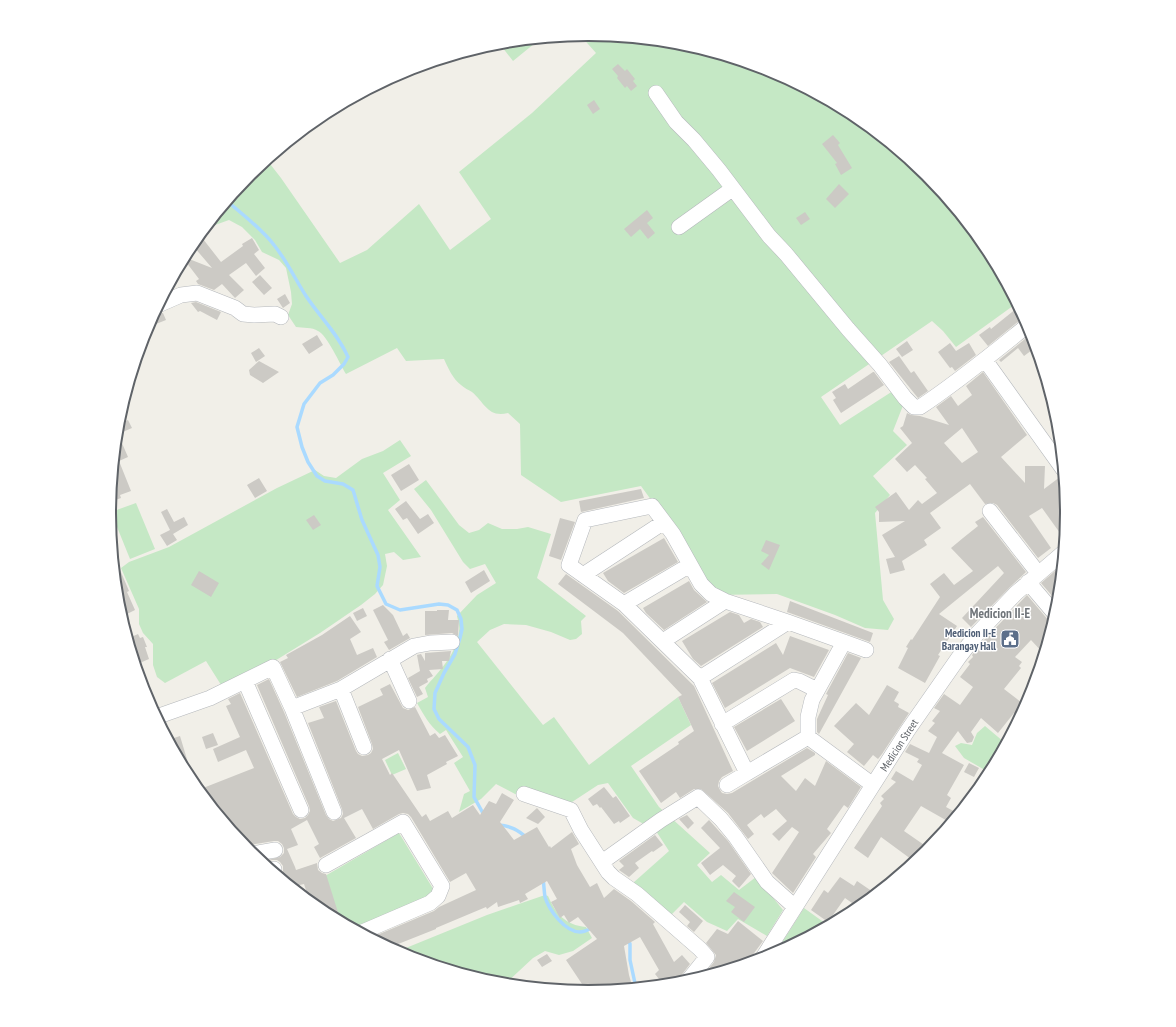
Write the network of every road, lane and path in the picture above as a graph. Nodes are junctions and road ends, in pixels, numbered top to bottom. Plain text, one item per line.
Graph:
1 (656, 93) dead end
2 (732, 189) junction
3 (679, 227) dead end
4 (166, 302) edge
5 (281, 317) dead end
6 (1023, 329) edge
7 (985, 360) junction
8 (1057, 460) edge
9 (990, 511) dead end
10 (664, 522) junction
11 (1058, 560) edge
12 (690, 565) junction
13 (584, 576) junction
14 (1033, 577) junction
15 (725, 601) junction
16 (624, 604) junction
17 (1051, 607) edge
18 (788, 622) junction
19 (663, 641) junction
20 (452, 642) dead end
21 (844, 642) junction
22 (866, 650) dead end
23 (390, 660) junction
24 (700, 678) junction
25 (245, 681) junction
26 (341, 689) junction
27 (817, 690) junction
28 (409, 701) dead end
29 (292, 708) junction
30 (161, 715) edge
31 (722, 724) junction
32 (808, 737) junction
33 (364, 747) dead end
34 (747, 773) junction
35 (727, 785) dead end
36 (873, 785) junction
37 (524, 794) dead end
38 (301, 810) dead end
39 (334, 812) dead end
40 (275, 850) dead end
41 (259, 853) edge
42 (602, 862) junction
43 (326, 865) dead end
44 (795, 907) junction
45 (366, 930) edge
46 (767, 951) edge
47 (694, 974) edge

1 - 2 street
2 - 3 street
2 - 7 street
4 - 5 street
6 - 7 street
7 - 8 street
9 - 14 street
10 - 12 street
10 - 13 street
10 - 13 street
11 - 14 street, Medicion Street
12 - 15 street
12 - 16 street
13 - 16 street
14 - 17 street
14 - 36 street, Medicion Street
15 - 18 street
15 - 19 street
16 - 19 street
18 - 21 street
18 - 24 street
19 - 24 street
20 - 23 street
21 - 22 street
21 - 27 street
23 - 26 street
23 - 28 street
24 - 31 street
25 - 29 street
25 - 30 street
25 - 38 street
26 - 29 street
26 - 33 street
27 - 31 street
27 - 32 street
29 - 39 street
31 - 34 street
32 - 34 street
32 - 36 street
34 - 35 street
36 - 44 street, Medicion Street
37 - 42 street
40 - 41 street
42 - 44 street
42 - 47 street
43 - 45 street
44 - 46 street, Medicion Street

